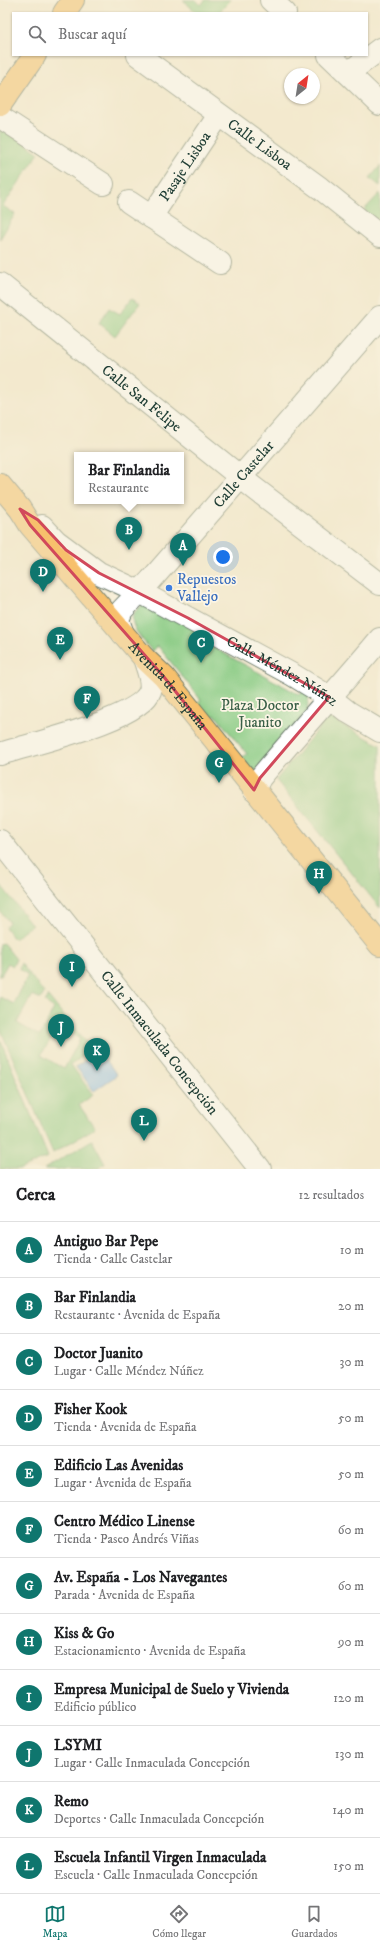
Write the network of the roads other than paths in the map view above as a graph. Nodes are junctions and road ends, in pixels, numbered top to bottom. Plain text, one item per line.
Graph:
1 (271, 0) edge
2 (284, 12) edge
3 (380, 49) edge
4 (34, 56) edge
5 (139, 56) edge
6 (330, 56) edge
7 (348, 73) junction
8 (380, 104) edge
9 (0, 105) edge
10 (219, 115) junction
11 (0, 117) edge
12 (103, 184) dead end
13 (129, 202) dead end
14 (151, 217) junction
15 (380, 236) edge
16 (220, 263) dead end
17 (0, 284) edge
18 (380, 317) edge
19 (241, 478) junction
20 (0, 485) edge
21 (20, 509) junction
22 (59, 560) junction
23 (380, 584) edge
24 (134, 597) junction
25 (123, 634) junction
26 (380, 639) edge
27 (144, 658) junction
28 (329, 697) junction
29 (380, 731) edge
30 (0, 754) edge
31 (254, 790) junction
32 (0, 841) edge
33 (380, 945) edge
34 (260, 1169) edge

1 - 2 street
3 - 7 street
4 - 9 main road
5 - 10 street, Calle Lisboa
6 - 7 street
7 - 8 street
10 - 14 street, Pasaje Lisboa
10 - 15 street, Calle Lisboa
11 - 12 street
13 - 14 street
14 - 16 street
17 - 19 street, Calle San Felipe
18 - 19 street, Calle Castelar
19 - 23 street, Calle San Felipe
19 - 24 street, Calle Castelar
20 - 21 main road, Avenida de España
21 - 22 main road, Avenida de España
21 - 24 street, Avenida de España
22 - 24 street, Avenida de España
22 - 25 main road, Avenida de España
24 - 25 street, Calle Castelar
24 - 28 street, Calle Méndez Núñez
25 - 27 main road, Avenida de España
26 - 28 street
27 - 30 street
27 - 31 main road, Avenida de España
28 - 29 street, Calle Méndez Núñez
28 - 31 street
31 - 33 main road, Avenida de España
32 - 34 street, Calle Inmaculada Concepción

